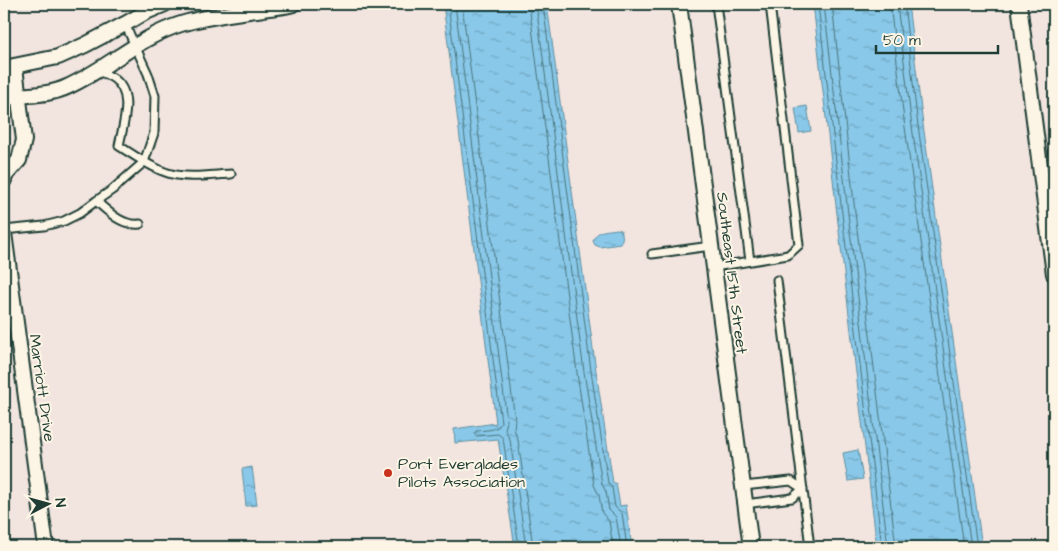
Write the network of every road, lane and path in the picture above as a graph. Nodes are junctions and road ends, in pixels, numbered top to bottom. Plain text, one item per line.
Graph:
1 (165, 4) edge
2 (293, 4) edge
3 (680, 4) edge
4 (716, 4) edge
5 (770, 4) edge
6 (1019, 4) edge
7 (125, 24) junction
8 (135, 46) junction
9 (10, 68) edge
10 (98, 71) junction
11 (19, 96) junction
12 (4, 98) edge
13 (144, 162) junction
14 (231, 174) dead end
15 (4, 180) edge
16 (96, 201) junction
17 (140, 224) dead end
18 (4, 232) edge
19 (711, 246) junction
20 (652, 254) dead end
21 (750, 261) junction
22 (714, 267) junction
23 (1054, 274) edge
24 (777, 280) dead end
25 (742, 486) junction
26 (803, 489) junction
27 (745, 504) junction
28 (46, 547) edge
29 (751, 547) edge
30 (810, 547) edge

1 - 7 street
2 - 8 street
3 - 19 street, Southeast 15th Street
4 - 21 lane
5 - 21 lane
6 - 23 street
7 - 8 lane
7 - 9 street
8 - 10 street
8 - 13 lane
9 - 11 street
10 - 11 street
10 - 13 lane
11 - 12 street
11 - 15 street
13 - 14 lane
13 - 16 lane
16 - 17 lane
16 - 18 lane
18 - 28 street, Marriott Drive
19 - 20 lane
19 - 22 street, Southeast 15th Street
21 - 22 lane
22 - 25 street, Southeast 15th Street
24 - 26 lane
25 - 26 lane
25 - 27 street, Southeast 15th Street
26 - 27 lane
26 - 30 lane
27 - 29 street, Southeast 15th Street

